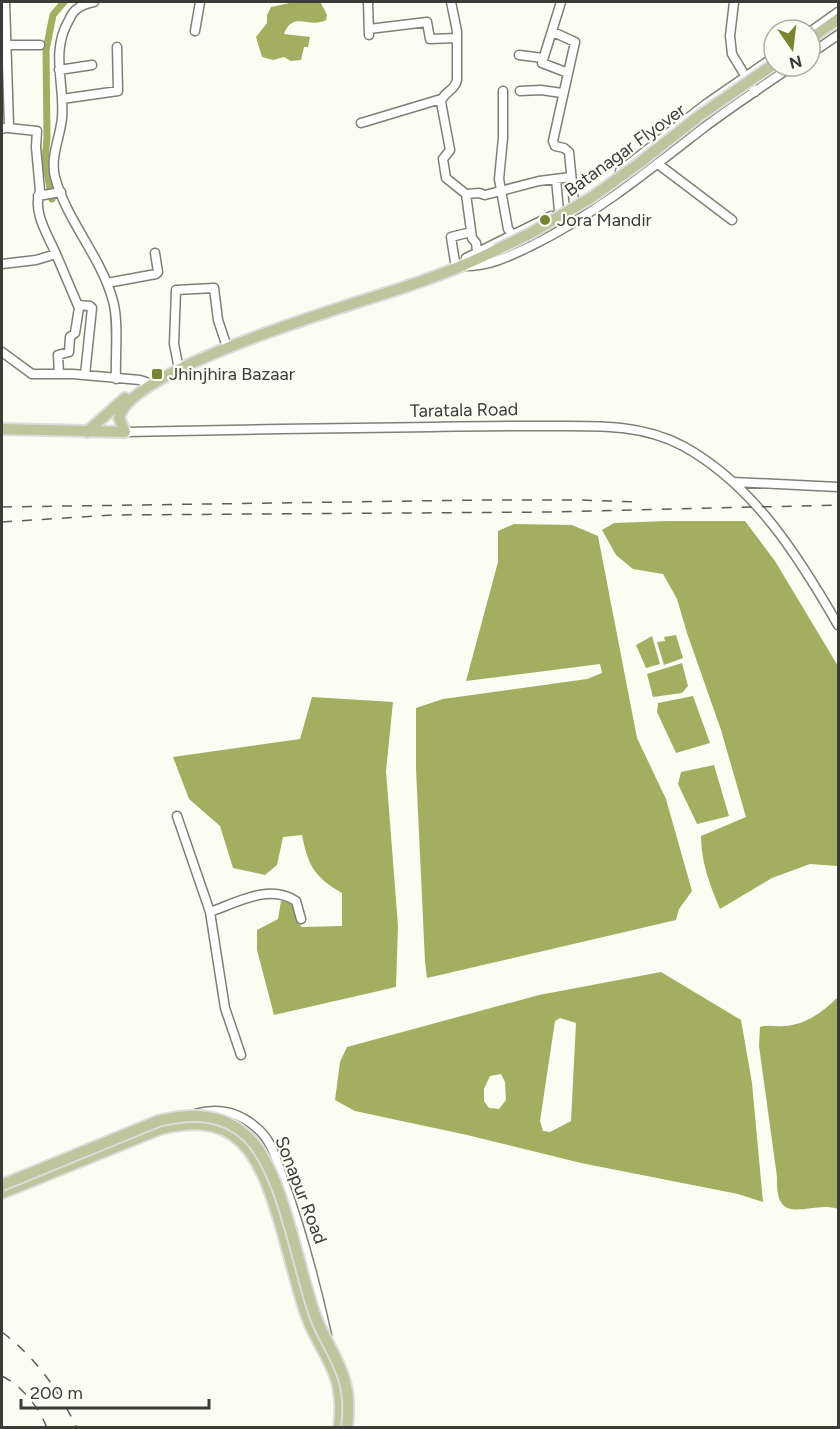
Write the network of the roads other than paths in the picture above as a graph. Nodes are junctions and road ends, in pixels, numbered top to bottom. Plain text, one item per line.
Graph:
1 (5, 2) edge
2 (94, 2) edge
3 (200, 2) edge
4 (368, 2) edge
5 (451, 2) edge
6 (561, 2) edge
7 (734, 2) edge
8 (838, 12) edge
9 (838, 19) edge
10 (822, 23) edge
11 (822, 30) edge
12 (195, 31) dead end
13 (553, 32) junction
14 (838, 35) edge
15 (457, 38) junction
16 (6, 45) junction
17 (40, 45) dead end
18 (822, 46) edge
19 (117, 47) dead end
20 (519, 55) dead end
21 (543, 58) junction
22 (4, 62) edge
23 (92, 65) dead end
24 (762, 65) edge
25 (59, 70) junction
26 (762, 72) edge
27 (568, 73) junction
28 (4, 76) edge
29 (744, 77) junction
30 (775, 78) edge
31 (503, 91) dead end
32 (520, 91) dead end
33 (755, 92) junction
34 (562, 93) junction
35 (4, 97) edge
36 (62, 99) junction
37 (441, 99) junction
38 (5, 114) edge
39 (361, 123) dead end
40 (5, 128) edge
41 (658, 164) junction
42 (570, 177) junction
43 (556, 179) junction
44 (501, 191) junction
45 (61, 192) junction
46 (466, 194) junction
47 (38, 196) junction
48 (574, 203) junction
49 (559, 211) junction
50 (732, 220) dead end
51 (471, 232) junction
52 (513, 235) junction
53 (487, 251) junction
54 (154, 253) dead end
55 (56, 254) junction
56 (461, 262) junction
57 (2, 264) edge
58 (107, 283) junction
59 (78, 305) junction
60 (226, 344) junction
61 (2, 352) edge
62 (178, 364) junction
63 (59, 374) junction
64 (85, 375) junction
65 (116, 379) junction
66 (145, 386) junction
67 (2, 429) edge
68 (87, 432) junction
69 (125, 432) junction
70 (734, 482) junction
71 (838, 487) edge
72 (838, 625) edge
73 (177, 816) dead end
74 (210, 912) junction
75 (301, 919) dead end
76 (241, 1055) dead end
77 (2, 1186) edge
78 (2, 1193) edge
79 (339, 1428) edge
80 (347, 1428) edge

1 - 16 street
2 - 25 street
3 - 12 street
4 - 15 street
5 - 15 street
6 - 13 street
7 - 29 street
8 - 10 street
9 - 11 main road
13 - 21 street
13 - 27 street
14 - 18 street
15 - 37 street
16 - 17 street
16 - 22 street
19 - 36 street
20 - 21 street
21 - 27 street
22 - 28 street
23 - 25 street
24 - 29 street
25 - 36 street
26 - 53 main road, Batanagar Flyover, bridge
27 - 34 street
28 - 35 street
29 - 33 street
29 - 48 street
30 - 33 street
31 - 44 street
32 - 34 street
33 - 41 street
34 - 42 street
35 - 38 street
36 - 45 street
37 - 39 street
37 - 46 street
38 - 40 street
40 - 47 street
41 - 50 street
41 - 56 street
42 - 43 street
42 - 48 street
43 - 44 street
43 - 49 street
44 - 46 street
44 - 52 street
45 - 47 street
45 - 58 street
46 - 51 street
47 - 55 street
48 - 49 street
49 - 52 street
51 - 53 street
51 - 56 street
52 - 53 street
53 - 56 main road, Batanagar Flyover
54 - 58 street
55 - 57 street
55 - 59 street
56 - 60 main road
56 - 66 main road
58 - 65 street
59 - 63 street
59 - 64 street
60 - 62 main road
60 - 62 street
61 - 63 street
62 - 66 main road
63 - 64 street
64 - 65 street
65 - 66 street
66 - 68 main road
66 - 69 main road
67 - 68 main road, Taratala Road
68 - 69 main road, Taratala Road
69 - 70 street, Taratala Road
70 - 71 street
70 - 72 street, Taratala Road
73 - 74 street
74 - 75 street
74 - 76 street
77 - 79 street, Sonapur Road
77 - 80 main road, bridge
78 - 79 main road

